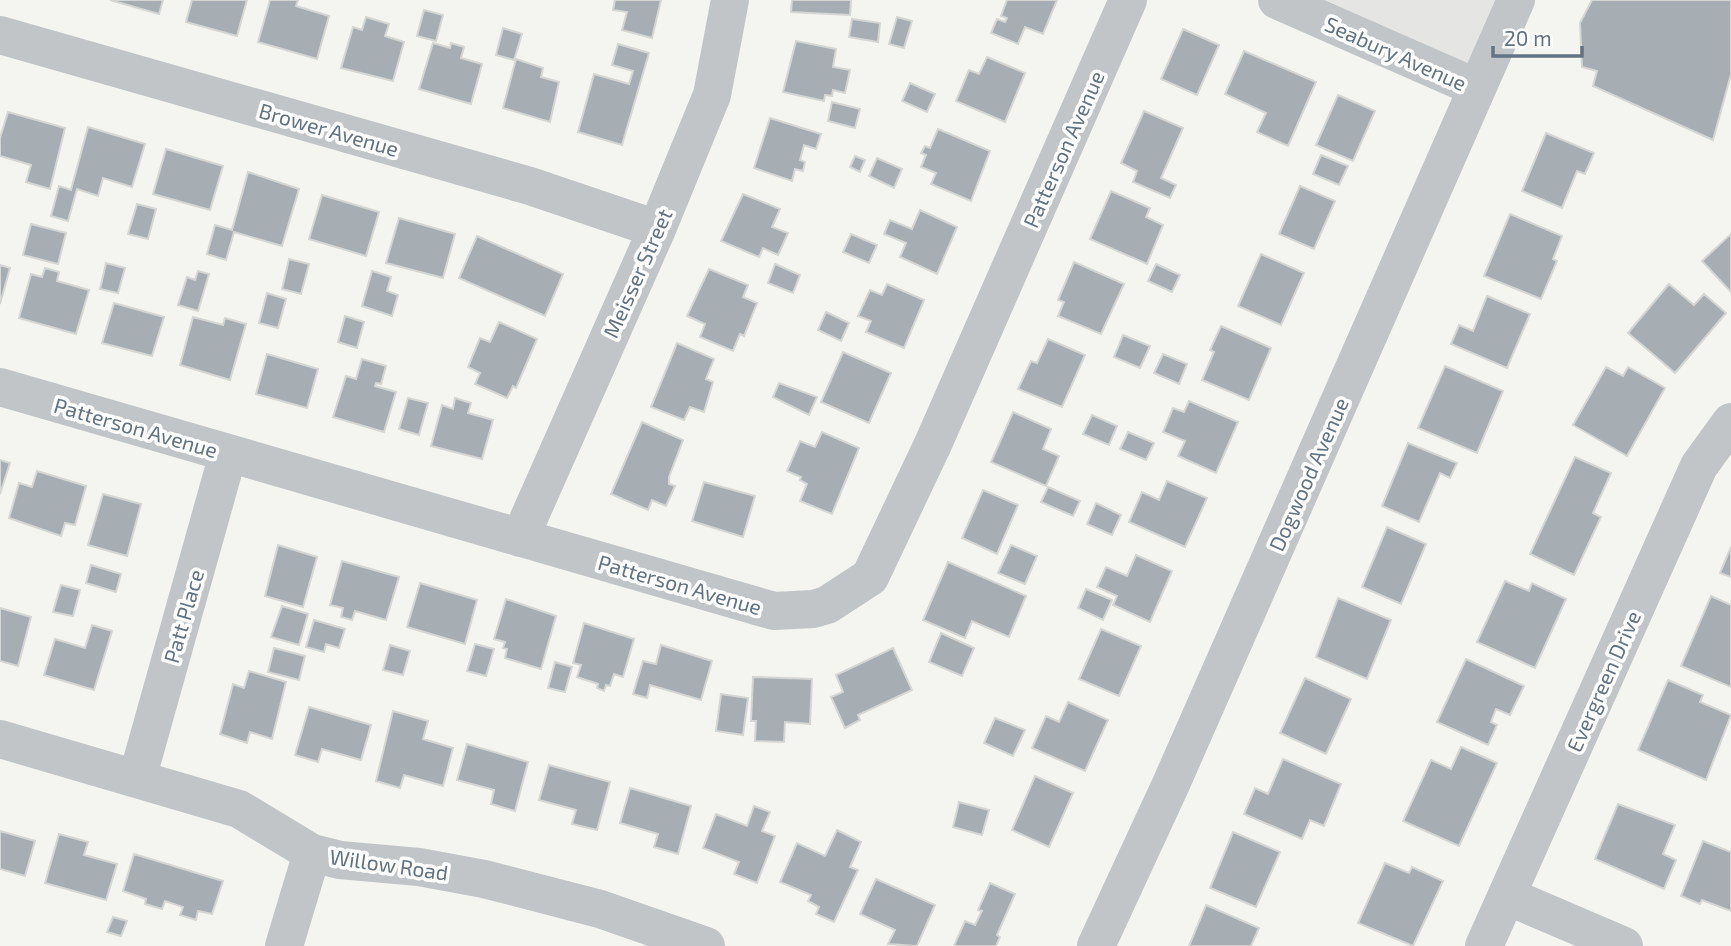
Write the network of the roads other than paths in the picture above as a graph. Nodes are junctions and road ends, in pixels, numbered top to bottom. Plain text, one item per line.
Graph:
1 (730, 0) edge
2 (1128, 0) edge
3 (1278, 0) edge
4 (1516, 0) edge
5 (0, 35) edge
6 (1477, 88) junction
7 (657, 229) junction
8 (0, 387) edge
9 (1731, 422) edge
10 (228, 454) junction
11 (520, 538) junction
12 (0, 739) edge
13 (138, 779) junction
14 (312, 853) junction
15 (1507, 896) junction
16 (654, 937) edge
17 (284, 946) edge
18 (706, 946) edge
19 (1096, 946) edge
20 (1484, 946) edge
21 (1624, 946) edge

1 - 7 street, Meisser Street
2 - 11 street, Patterson Avenue
3 - 6 street, Seabury Avenue
4 - 6 street, Dogwood Avenue
5 - 7 street, Brower Avenue
6 - 19 street, Dogwood Avenue
7 - 11 street, Meisser Street
8 - 10 street, Patterson Avenue
9 - 15 street, Evergreen Drive
10 - 11 street, Patterson Avenue
10 - 13 street, Patt Place
12 - 13 street, Willow Road
13 - 14 street, Willow Road
14 - 16 street, Willow Road
14 - 17 street
15 - 20 street, Evergreen Drive
15 - 21 street
16 - 18 street, Willow Road

